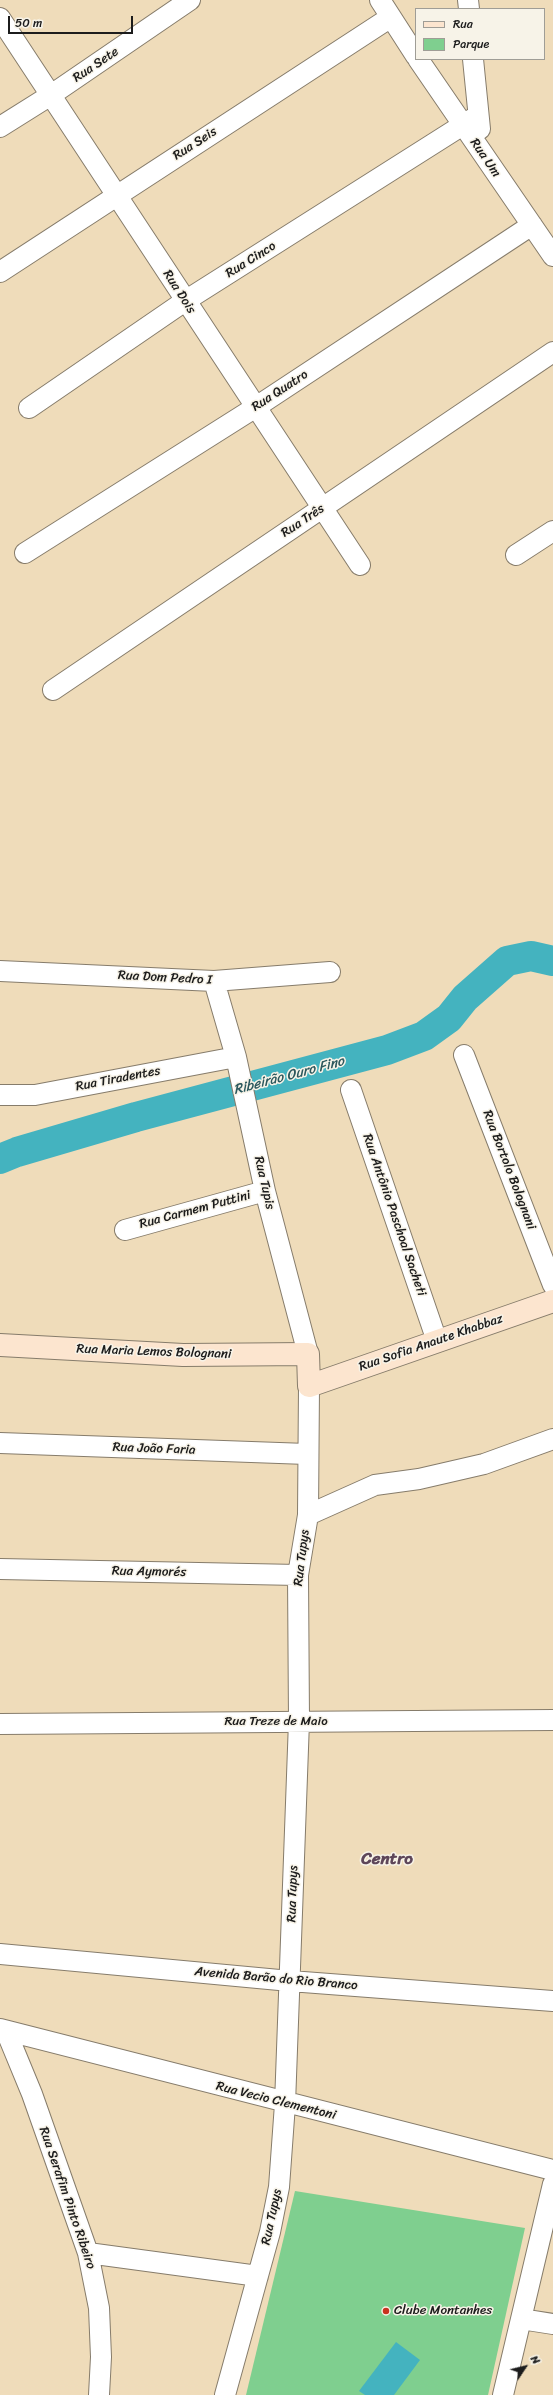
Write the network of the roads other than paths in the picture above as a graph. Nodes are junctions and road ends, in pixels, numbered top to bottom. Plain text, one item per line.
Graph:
1 (190, 0) edge
2 (380, 0) edge
3 (391, 17) junction
4 (0, 18) edge
5 (415, 54) edge
6 (419, 60) edge
7 (473, 60) edge
8 (51, 95) junction
9 (470, 121) junction
10 (0, 127) edge
11 (117, 195) junction
12 (532, 225) junction
13 (553, 256) edge
14 (0, 272) edge
15 (185, 301) junction
16 (553, 352) edge
17 (256, 407) junction
18 (29, 408) dead end
19 (322, 508) junction
20 (553, 531) edge
21 (25, 553) dead end
22 (516, 555) dead end
23 (360, 565) dead end
24 (53, 690) dead end
25 (0, 972) edge
26 (330, 972) dead end
27 (214, 981) junction
28 (464, 1055) dead end
29 (238, 1065) junction
30 (351, 1090) dead end
31 (0, 1095) edge
32 (265, 1191) junction
33 (125, 1230) dead end
34 (553, 1285) edge
35 (553, 1301) edge
36 (437, 1341) junction
37 (0, 1345) edge
38 (308, 1354) junction
39 (308, 1386) junction
40 (553, 1440) edge
41 (0, 1443) edge
42 (307, 1454) junction
43 (308, 1515) junction
44 (0, 1569) edge
45 (298, 1575) junction
46 (553, 1720) edge
47 (299, 1721) junction
48 (0, 1724) edge
49 (0, 1954) edge
50 (290, 1981) junction
51 (553, 2001) edge
52 (3, 2030) edge
53 (285, 2104) junction
54 (553, 2170) edge
55 (553, 2184) edge
56 (88, 2253) junction
57 (258, 2276) junction
58 (520, 2320) junction
59 (553, 2324) edge
60 (99, 2395) edge
61 (225, 2395) edge
62 (503, 2395) edge

1 - 8 street, Rua Sete
2 - 3 street
3 - 5 street
3 - 11 street, Rua Seis
4 - 8 street, Rua Dois
6 - 9 street, Rua Um
7 - 9 street
8 - 10 street, Rua Sete
8 - 11 street, Rua Dois
9 - 12 street, Rua Um
9 - 15 street, Rua Cinco
11 - 14 street, Rua Seis
11 - 15 street, Rua Dois
12 - 13 street, Rua Um
12 - 17 street, Rua Quatro
15 - 17 street, Rua Dois
15 - 18 street, Rua Cinco
16 - 19 street, Rua Três
17 - 19 street, Rua Dois
17 - 21 street, Rua Quatro
19 - 23 street, Rua Dois
19 - 24 street, Rua Três
20 - 22 street
25 - 27 street, Rua Dom Pedro I
26 - 27 street, Rua Dom Pedro I
27 - 29 street, Rua Tupis
28 - 34 street, Rua Bortolo Bolognani
29 - 31 street, Rua Tiradentes
29 - 32 street, Rua Tupis
30 - 36 street, Rua Antônio Paschoal Sacheti
32 - 33 street, Rua Carmem Puttini
32 - 38 street, Rua Tupis
35 - 36 street, Rua Sofia Anaute Khabbaz
36 - 39 street, Rua Sofia Anaute Khabbaz
37 - 38 street, Rua Maria Lemos Bolognani
38 - 39 street, Rua Tupis
39 - 42 street, Rua Tupys
40 - 43 street
41 - 42 street, Rua João Faria
42 - 43 street, Rua Tupys
43 - 45 street, Rua Tupys
44 - 45 street, Rua Aymorés
45 - 47 street, Rua Tupys
46 - 47 street, Rua Treze de Maio
47 - 48 street, Rua Treze de Maio
47 - 50 street, Rua Tupys
49 - 50 street, Avenida Barão do Rio Branco
50 - 51 street, Avenida Barão do Rio Branco
50 - 53 street, Rua Tupys
52 - 53 street, Rua Vecio Clementoni
52 - 56 street, Rua Serafim Pinto Ribeiro
53 - 54 street, Rua Vecio Clementoni
53 - 57 street, Rua Tupys
55 - 58 street
56 - 57 street
56 - 60 street, Rua Serafim Pinto Ribeiro
57 - 61 street, Rua Tupys
58 - 59 street
58 - 62 street

